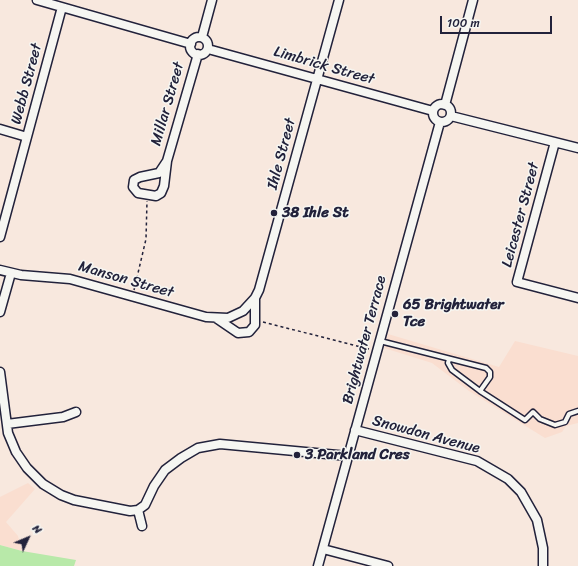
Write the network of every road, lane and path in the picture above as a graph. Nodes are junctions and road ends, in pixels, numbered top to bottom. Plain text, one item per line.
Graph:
1 (37, 0) edge
2 (212, 0) edge
3 (339, 0) edge
4 (473, 0) edge
5 (62, 7) junction
6 (202, 37) junction
7 (191, 44) junction
8 (208, 49) junction
9 (198, 54) junction
10 (317, 79) junction
11 (445, 105) junction
12 (433, 111) junction
13 (451, 116) junction
14 (440, 122) junction
15 (0, 129) edge
16 (27, 137) junction
17 (555, 142) junction
18 (578, 148) edge
19 (167, 161) junction
20 (148, 195) junction
21 (0, 237) edge
22 (0, 270) edge
23 (11, 273) junction
24 (132, 296) junction
25 (255, 298) junction
26 (578, 298) edge
27 (243, 311) joint
28 (0, 312) edge
29 (216, 318) junction
30 (255, 320) junction
31 (380, 340) junction
32 (377, 351) junction
33 (449, 359) junction
34 (0, 372) edge
35 (480, 391) junction
36 (578, 411) edge
37 (76, 412) dead end
38 (7, 424) junction
39 (355, 430) junction
40 (348, 456) junction
41 (138, 510) junction
42 (142, 526) dead end
43 (323, 549) junction
44 (318, 566) edge
45 (388, 566) edge
46 (543, 566) edge

1 - 5 street
2 - 6 street
3 - 10 street, Ihle Street
4 - 11 street
5 - 7 street
5 - 16 street, Webb Street
6 - 7 street
6 - 8 street
7 - 9 street
8 - 9 street
8 - 10 street, Limbrick Street
9 - 19 street, Millar Street
10 - 12 street, Limbrick Street
10 - 25 street, Ihle Street
11 - 12 street
11 - 13 street
12 - 14 street
13 - 14 street
13 - 17 street
14 - 31 street, Brightwater Terrace
15 - 16 street
16 - 21 street, Webb Street
17 - 18 street
17 - 26 street, Leicester Street
19 - 20 street, Millar Street
19 - 20 street, Millar Street
20 - 24 path
22 - 23 street, Manson Street
23 - 24 street, Manson Street
23 - 28 street
24 - 29 street, Manson Street
25 - 27 street, Ihle Street
25 - 30 street
27 - 29 street, Manson Street
29 - 30 street
30 - 32 path
31 - 32 street, Brightwater Terrace
31 - 33 lane
32 - 39 street, Brightwater Terrace
33 - 35 lane
33 - 35 lane
34 - 38 street
35 - 36 lane
37 - 38 street
38 - 41 street
39 - 40 street, Brightwater Terrace
39 - 46 street, Snowdon Avenue
40 - 41 street
40 - 43 street, Brightwater Terrace
41 - 42 street
43 - 44 street, Brightwater Terrace
43 - 45 street

